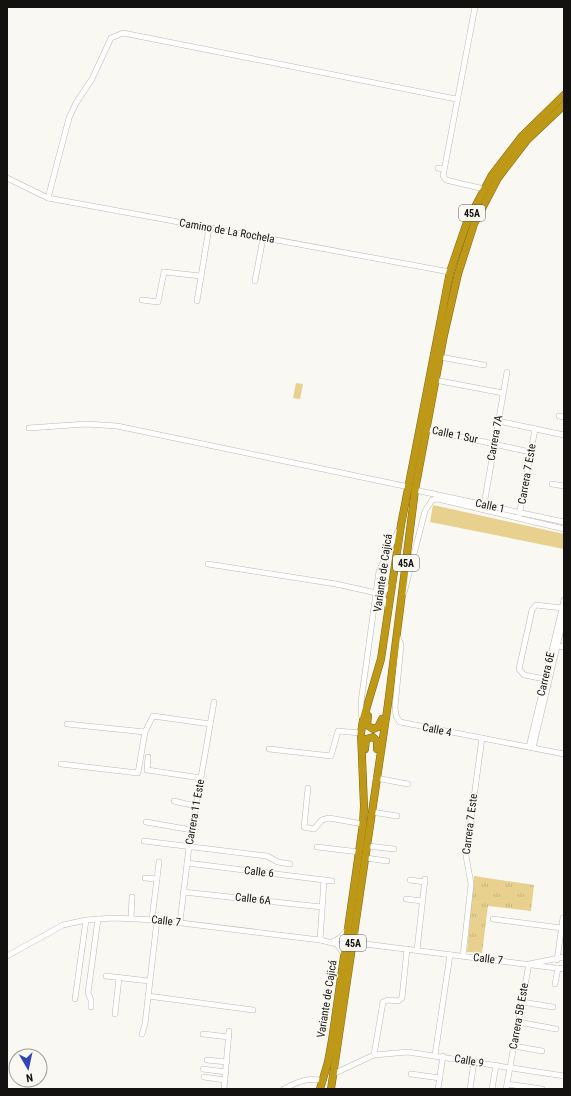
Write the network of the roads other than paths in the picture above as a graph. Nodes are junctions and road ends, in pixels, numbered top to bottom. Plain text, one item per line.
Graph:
1 (475, 7) edge
2 (564, 95) edge
3 (456, 99) junction
4 (564, 105) edge
5 (438, 168) dead end
6 (444, 169) junction
7 (7, 178) edge
8 (484, 189) junction
9 (48, 198) junction
10 (209, 228) junction
11 (263, 238) junction
12 (450, 272) junction
13 (201, 276) junction
14 (255, 281) dead end
15 (142, 300) dead end
16 (197, 302) dead end
17 (440, 357) junction
18 (484, 365) dead end
19 (507, 372) dead end
20 (435, 380) junction
21 (503, 393) junction
22 (498, 421) junction
23 (29, 428) dead end
24 (426, 429) junction
25 (535, 429) junction
26 (564, 435) edge
27 (494, 444) junction
28 (530, 452) junction
29 (552, 484) dead end
30 (564, 486) edge
31 (412, 488) junction
32 (484, 505) junction
33 (519, 516) junction
34 (564, 522) edge
35 (401, 525) junction
36 (564, 528) edge
37 (208, 564) dead end
38 (394, 583) junction
39 (375, 593) junction
40 (381, 594) junction
41 (402, 596) junction
42 (564, 600) edge
43 (562, 608) junction
44 (389, 609) junction
45 (564, 617) edge
46 (397, 632) junction
47 (555, 645) junction
48 (564, 647) edge
49 (545, 679) junction
50 (370, 700) junction
51 (214, 702) dead end
52 (388, 704) junction
53 (363, 720) junction
54 (67, 724) dead end
55 (210, 724) junction
56 (145, 732) junction
57 (361, 733) junction
58 (482, 738) junction
59 (531, 748) junction
60 (269, 749) dead end
61 (564, 754) edge
62 (148, 757) dead end
63 (61, 764) dead end
64 (378, 770) junction
65 (362, 771) junction
66 (201, 778) junction
67 (376, 778) junction
68 (408, 784) dead end
69 (308, 788) dead end
70 (174, 801) dead end
71 (195, 806) junction
72 (372, 812) junction
73 (397, 816) dead end
74 (146, 822) dead end
75 (363, 824) junction
76 (192, 830) junction
77 (144, 841) dead end
78 (368, 846) junction
79 (189, 847) junction
80 (317, 847) dead end
81 (394, 849) dead end
82 (359, 852) junction
83 (366, 858) junction
84 (386, 861) dead end
85 (160, 862) dead end
86 (187, 863) junction
87 (290, 864) dead end
88 (145, 878) dead end
89 (157, 879) junction
90 (324, 880) junction
91 (410, 880) dead end
92 (332, 881) dead end
93 (183, 892) junction
94 (132, 897) dead end
95 (406, 899) dead end
96 (422, 901) junction
97 (322, 907) junction
98 (131, 918) junction
99 (563, 918) dead end
100 (98, 919) junction
101 (154, 919) junction
102 (493, 919) dead end
103 (86, 920) junction
104 (180, 922) junction
105 (349, 923) junction
106 (562, 928) junction
107 (355, 932) junction
108 (320, 940) junction
109 (332, 942) junction
110 (364, 944) junction
111 (407, 949) junction
112 (417, 950) junction
113 (352, 954) junction
114 (450, 954) junction
115 (7, 956) edge
116 (464, 956) junction
117 (564, 957) edge
118 (344, 960) junction
119 (557, 960) junction
120 (529, 964) junction
121 (561, 968) edge
122 (106, 976) dead end
123 (119, 978) junction
124 (149, 982) junction
125 (555, 984) dead end
126 (148, 996) junction
127 (75, 999) dead end
128 (522, 1002) junction
129 (91, 1007) dead end
130 (554, 1007) dead end
131 (253, 1010) dead end
132 (115, 1014) dead end
133 (518, 1022) junction
134 (556, 1029) dead end
135 (230, 1031) dead end
136 (142, 1034) dead end
137 (203, 1034) dead end
138 (229, 1037) junction
139 (514, 1046) junction
140 (542, 1051) dead end
141 (374, 1055) junction
142 (435, 1055) junction
143 (443, 1056) junction
144 (207, 1060) dead end
145 (227, 1062) junction
146 (474, 1062) junction
147 (496, 1065) junction
148 (510, 1068) junction
149 (203, 1069) dead end
150 (226, 1072) junction
151 (333, 1074) junction
152 (412, 1074) dead end
153 (564, 1076) edge
154 (204, 1078) dead end
155 (440, 1078) junction
156 (225, 1080) junction
157 (323, 1081) junction
158 (507, 1086) edge
159 (224, 1089) edge
160 (284, 1089) edge
161 (320, 1089) edge
162 (331, 1089) edge
163 (438, 1089) edge
164 (470, 1089) edge
165 (492, 1089) edge
166 (542, 1089) edge

1 - 3 street
2 - 8 highway, Variante de Cajicá / 45A
3 - 6 street
3 - 9 street
4 - 17 highway, Variante de Cajicá / 45A
5 - 6 street
6 - 8 street
7 - 9 street, Camino de La Rochela
8 - 12 highway, Variante de Cajicá / 45A
9 - 10 street, Camino de La Rochela
10 - 11 street, Camino de La Rochela
10 - 13 street
11 - 12 street, Camino de La Rochela
11 - 14 street
12 - 31 highway, Variante de Cajicá / 45A
13 - 15 street
13 - 16 street
17 - 18 street
17 - 20 highway, Variante de Cajicá / 45A
19 - 21 street, Carrera 7A
20 - 21 street
20 - 24 highway, Variante de Cajicá / 45A
21 - 22 street, Carrera 7A
22 - 25 street
22 - 27 street, Carrera 7A
23 - 31 street, Calle 1
24 - 27 street, Calle 1 Sur
24 - 31 highway, Variante de Cajicá / 45A
25 - 26 street
25 - 28 street, Carrera 7 Este
27 - 28 street, Calle 1 Sur
27 - 32 street, Carrera 7A
28 - 33 street, Carrera 7 Este
29 - 30 street
31 - 32 street, Calle 1
31 - 35 highway, Variante de Cajicá / 45A
31 - 41 highway, Variante de Cajicá / 45A
32 - 33 street, Calle 1
33 - 34 street, Calle 1
33 - 36 street, Calle 1
33 - 41 street, Calle 1
35 - 38 highway, Variante de Cajicá / 45A
35 - 39 street
37 - 39 street
38 - 40 street
38 - 44 highway, Variante de Cajicá / 45A
39 - 40 street
39 - 53 street
40 - 44 street
41 - 46 highway, Variante de Cajicá / 45A
42 - 43 street, Carrera 6E
43 - 47 street, Carrera 6E
43 - 49 street
44 - 50 highway, Variante de Cajicá / 45A
45 - 47 street, Carrera 6E
46 - 52 highway, Variante de Cajicá / 45A
46 - 58 street, Calle 4
47 - 48 street
47 - 49 street, Carrera 6E
47 - 59 street, Carrera 6E
49 - 59 street, Carrera 6E
50 - 52 highway
50 - 53 highway, Variante de Cajicá / 45A
51 - 55 street, Carrera 11 Este
52 - 64 highway, Variante de Cajicá / 45A
53 - 57 highway, Variante de Cajicá / 45A
54 - 56 street
55 - 56 street
55 - 66 street, Carrera 11 Este
56 - 63 street
57 - 60 street
57 - 65 highway, Variante de Cajicá / 45A
58 - 59 street, Calle 4
58 - 116 street, Carrera 7 Este
59 - 61 street, Calle 4
62 - 66 street
64 - 65 highway
64 - 67 highway, Variante de Cajicá / 45A
65 - 75 highway, Variante de Cajicá / 45A
66 - 71 street, Carrera 11 Este
67 - 68 street
67 - 72 highway, Variante de Cajicá / 45A
69 - 75 street
70 - 71 street
71 - 76 street, Carrera 11 Este
72 - 73 street
72 - 78 highway, Variante de Cajicá / 45A
74 - 76 street
75 - 82 highway, Variante de Cajicá / 45A
76 - 79 street, Carrera 11 Este
77 - 79 street
78 - 81 street
78 - 83 highway, Variante de Cajicá / 45A
79 - 86 street, Carrera 11 Este
79 - 87 street
80 - 82 street
82 - 105 highway, Variante de Cajicá / 45A
83 - 84 street
83 - 107 highway, Variante de Cajicá / 45A
85 - 89 street
86 - 90 street, Calle 6
86 - 93 street, Carrera 11 Este
88 - 89 street
89 - 101 street
90 - 92 street, Calle 6
90 - 97 street
91 - 96 street
93 - 97 street, Calle 6A
93 - 104 street, Carrera 11 Este
94 - 98 street
95 - 96 street
96 - 112 street
97 - 108 street
98 - 100 street, Calle 7
98 - 101 street, Calle 7
99 - 106 street
100 - 103 street, Calle 7
100 - 129 street
101 - 104 street, Calle 7
101 - 124 street
102 - 106 street
103 - 115 street, Calle 7
103 - 127 street
104 - 108 street, Calle 7
105 - 109 street
105 - 118 highway, Variante de Cajicá / 45A
106 - 119 street
107 - 110 street
107 - 113 highway, Variante de Cajicá / 45A
108 - 109 street, Calle 7
109 - 118 street
110 - 111 street, Calle 7
110 - 113 street
111 - 112 street, Calle 7
111 - 141 street
112 - 114 street, Calle 7
113 - 151 highway, Variante de Cajicá / 45A
114 - 116 street, Calle 7
114 - 142 street
116 - 120 street, Calle 7
117 - 119 street
117 - 121 street
118 - 157 highway, Variante de Cajicá / 45A
119 - 120 street
120 - 121 street, Calle 7
120 - 128 street, Carrera 5B Este
121 - 125 street
122 - 123 street
123 - 124 street
123 - 132 street
124 - 126 street
126 - 131 street
126 - 136 street
128 - 130 street
128 - 133 street, Carrera 5B Este
133 - 134 street
133 - 139 street, Carrera 5B Este
135 - 138 street
137 - 138 street
138 - 145 street
139 - 140 street
139 - 148 street, Carrera 5B Este
141 - 142 street, Calle 9
141 - 151 street, Calle 9
142 - 143 street, Calle 9
143 - 146 street, Calle 9
143 - 155 street
144 - 145 street
145 - 150 street
146 - 147 street, Calle 9
146 - 164 street
147 - 148 street, Calle 9
147 - 165 street
148 - 153 street, Calle 9
148 - 158 street, Carrera 5B Este
149 - 150 street
150 - 156 street
151 - 162 highway, Variante de Cajicá / 45A
152 - 155 street
154 - 156 street
155 - 163 street
156 - 159 street
157 - 160 street
157 - 161 highway, Variante de Cajicá / 45A
158 - 166 street

